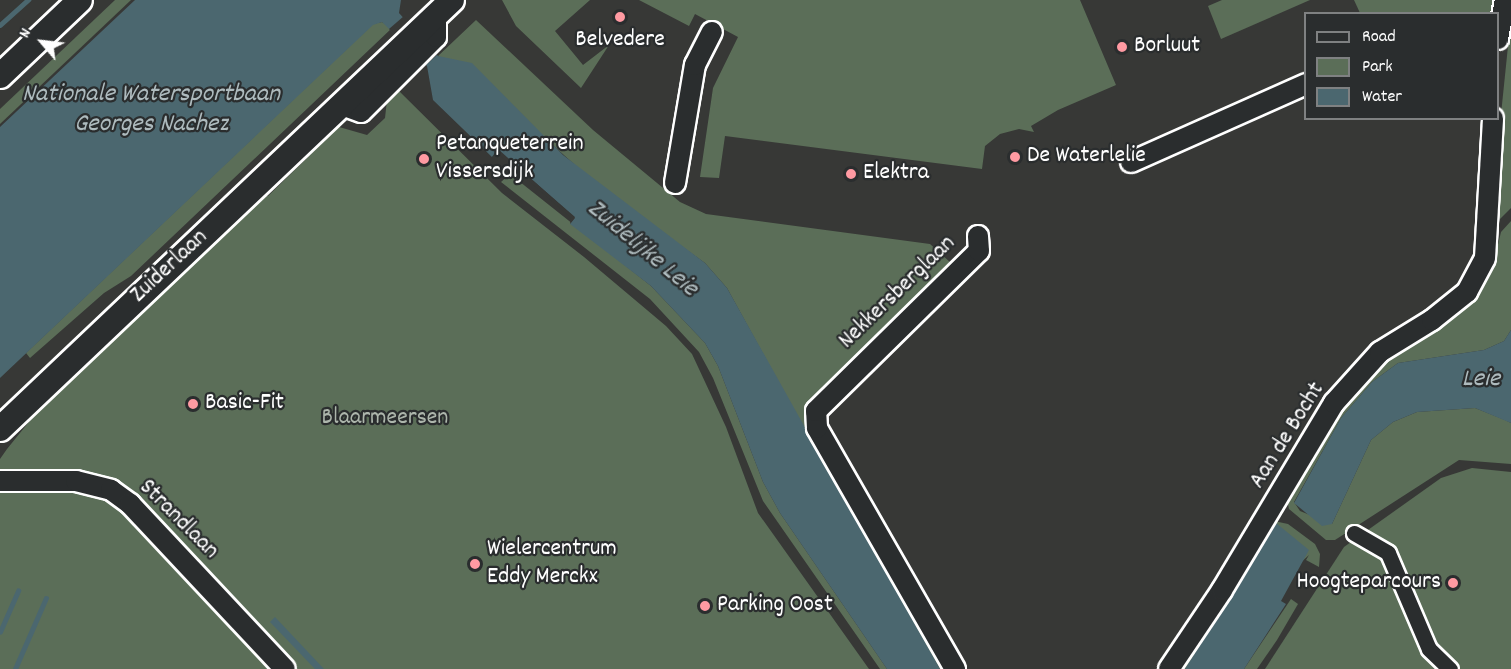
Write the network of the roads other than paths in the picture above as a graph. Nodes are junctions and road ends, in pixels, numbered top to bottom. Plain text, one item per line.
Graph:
1 (80, 0) edge
2 (1505, 0) edge
3 (437, 20) edge
4 (1499, 29) edge
5 (712, 32) dead end
6 (0, 76) edge
7 (1304, 84) edge
8 (1493, 120) edge
9 (1131, 162) dead end
10 (675, 183) dead end
11 (978, 236) dead end
12 (0, 429) edge
13 (0, 481) edge
14 (1354, 533) dead end
15 (285, 669) edge
16 (955, 669) edge
17 (1169, 669) edge
18 (1450, 669) edge

1 - 6 street
2 - 4 street
3 - 12 street, Zuiderlaan
5 - 10 street
7 - 9 street
8 - 17 street, Aan de Bocht
11 - 16 street, Nekkersberglaan
13 - 15 street, Strandlaan
14 - 18 street

